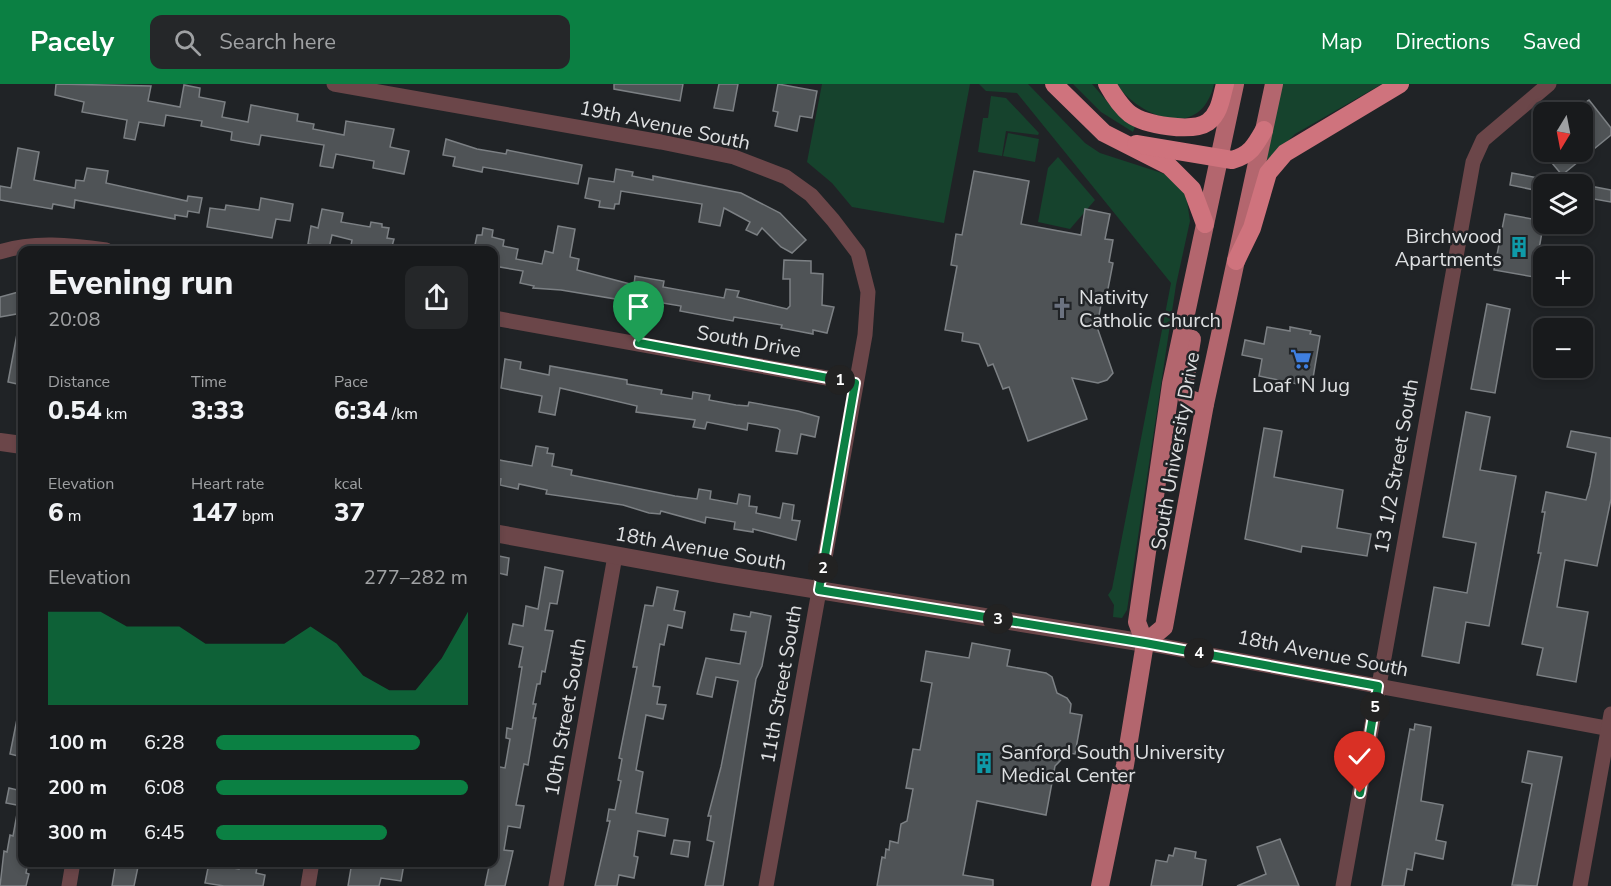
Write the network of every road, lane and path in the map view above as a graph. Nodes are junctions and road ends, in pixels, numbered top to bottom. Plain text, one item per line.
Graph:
1 (334, 84) edge
2 (1053, 84) edge
3 (1107, 84) edge
4 (1225, 84) edge
5 (1235, 84) edge
6 (1274, 84) edge
7 (1400, 84) edge
8 (1549, 84) edge
9 (1264, 130) junction
10 (1125, 143) junction
11 (1219, 158) junction
12 (1205, 224) junction
13 (36, 246) edge
14 (0, 252) edge
15 (1236, 261) junction
16 (498, 319) edge
17 (855, 383) junction
18 (1205, 404) junction
19 (0, 442) edge
20 (18, 445) edge
21 (498, 534) edge
22 (615, 556) junction
23 (819, 590) junction
24 (1145, 643) junction
25 (1378, 686) junction
26 (1610, 724) edge
27 (72, 867) edge
28 (311, 867) edge
29 (69, 886) edge
30 (308, 886) edge
31 (556, 886) edge
32 (766, 886) edge
33 (1100, 886) edge
34 (1342, 886) edge
35 (1580, 886) edge

1 - 17 street, 19th Avenue South
2 - 10 highway
3 - 4 highway
5 - 11 main road, South University Drive
6 - 9 main road, South University Drive
7 - 15 highway
8 - 25 street, 13 1/2 Street South
9 - 11 highway
9 - 15 main road, South University Drive
10 - 11 highway
10 - 12 highway
11 - 12 main road, South University Drive
12 - 18 main road
12 - 24 main road, South University Drive
13 - 14 street
15 - 18 main road, South University Drive
16 - 17 street, South Drive
17 - 23 street, 11th Street South
18 - 24 main road, South University Drive
19 - 20 street
21 - 22 street, 18th Avenue South
22 - 23 street, 18th Avenue South
22 - 31 street, 10th Street South
23 - 24 street, 18th Avenue South
23 - 32 street, 11th Street South
24 - 25 street, 18th Avenue South
24 - 33 main road, South University Drive
25 - 26 street, 18th Avenue South
25 - 34 street, 13 1/2 Street South
26 - 35 street
27 - 29 street
28 - 30 street

